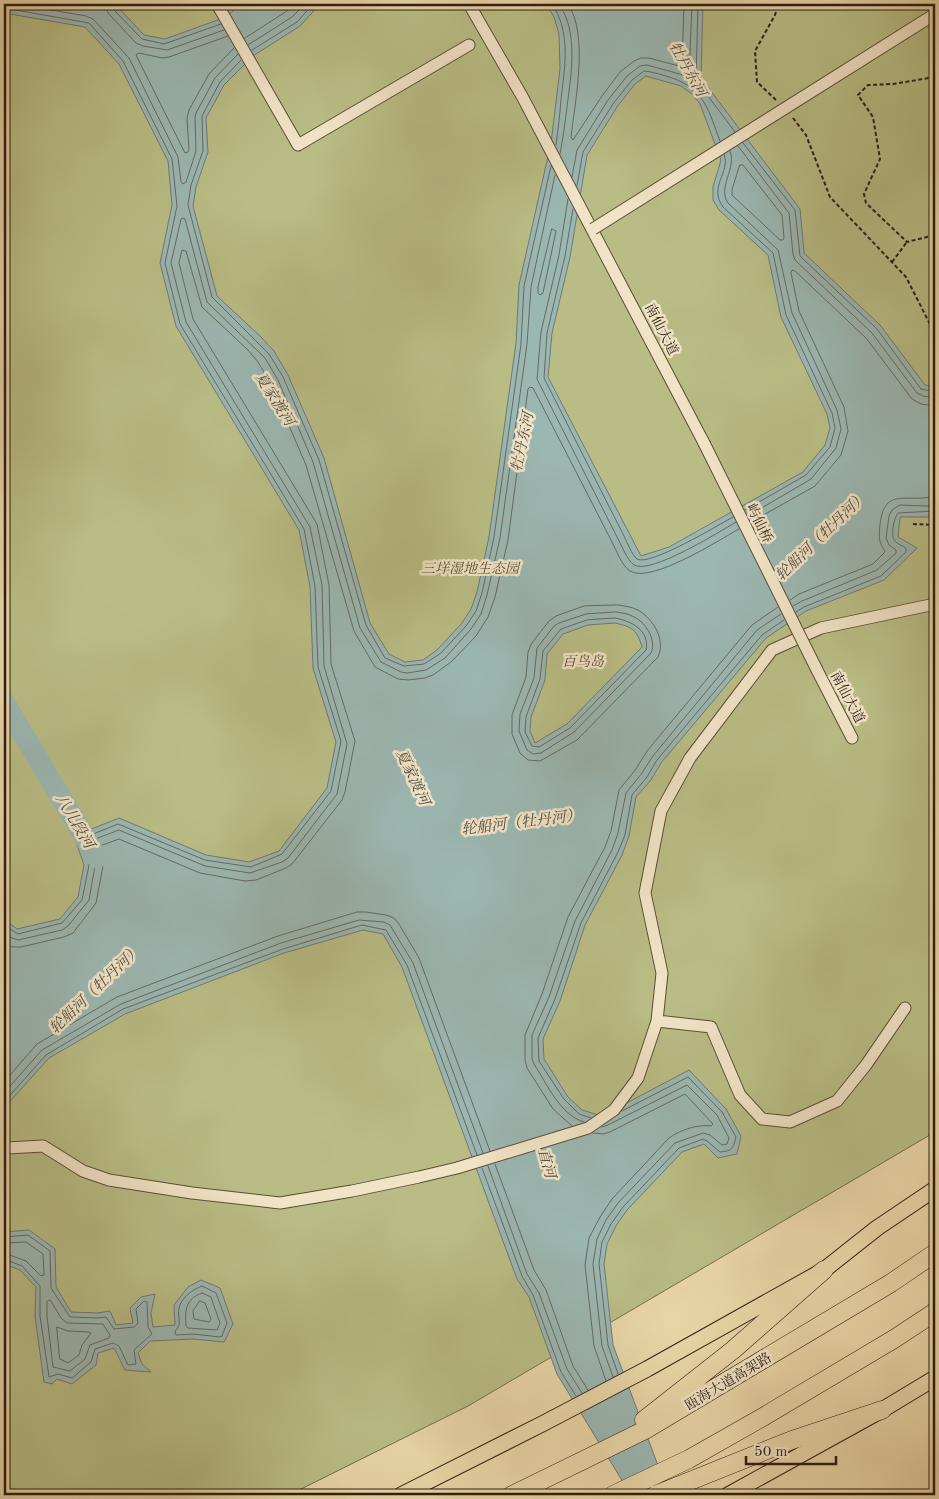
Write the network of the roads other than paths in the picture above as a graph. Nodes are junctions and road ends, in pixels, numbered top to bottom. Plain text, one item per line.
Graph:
1 (217, 4) edge
2 (469, 4) edge
3 (935, 14) edge
4 (468, 45) dead end
5 (593, 229) junction
6 (704, 443) joint
7 (935, 603) edge
8 (817, 670) joint
9 (852, 738) dead end
10 (905, 1008) dead end
11 (657, 1021) junction
12 (4, 1152) edge
13 (935, 1189) edge
14 (935, 1253) edge
15 (824, 1270) junction
16 (935, 1312) edge
17 (935, 1378) edge
18 (882, 1410) junction
19 (664, 1412) junction
20 (401, 1495) edge
21 (512, 1495) edge
22 (613, 1495) edge
23 (655, 1495) edge
24 (728, 1495) edge

1 - 4 street
2 - 5 street, 南仙大道
3 - 5 street, bridge
5 - 6 street, 南仙大道
6 - 8 street, 屿仙桥, bridge
7 - 11 street
8 - 9 street, 南仙大道
10 - 11 street
11 - 12 street
13 - 15 main road
14 - 19 highway, 瓯海大道高架路
15 - 19 highway
15 - 20 main road
16 - 22 highway
17 - 18 main road
18 - 23 highway
18 - 24 main road
19 - 21 highway

